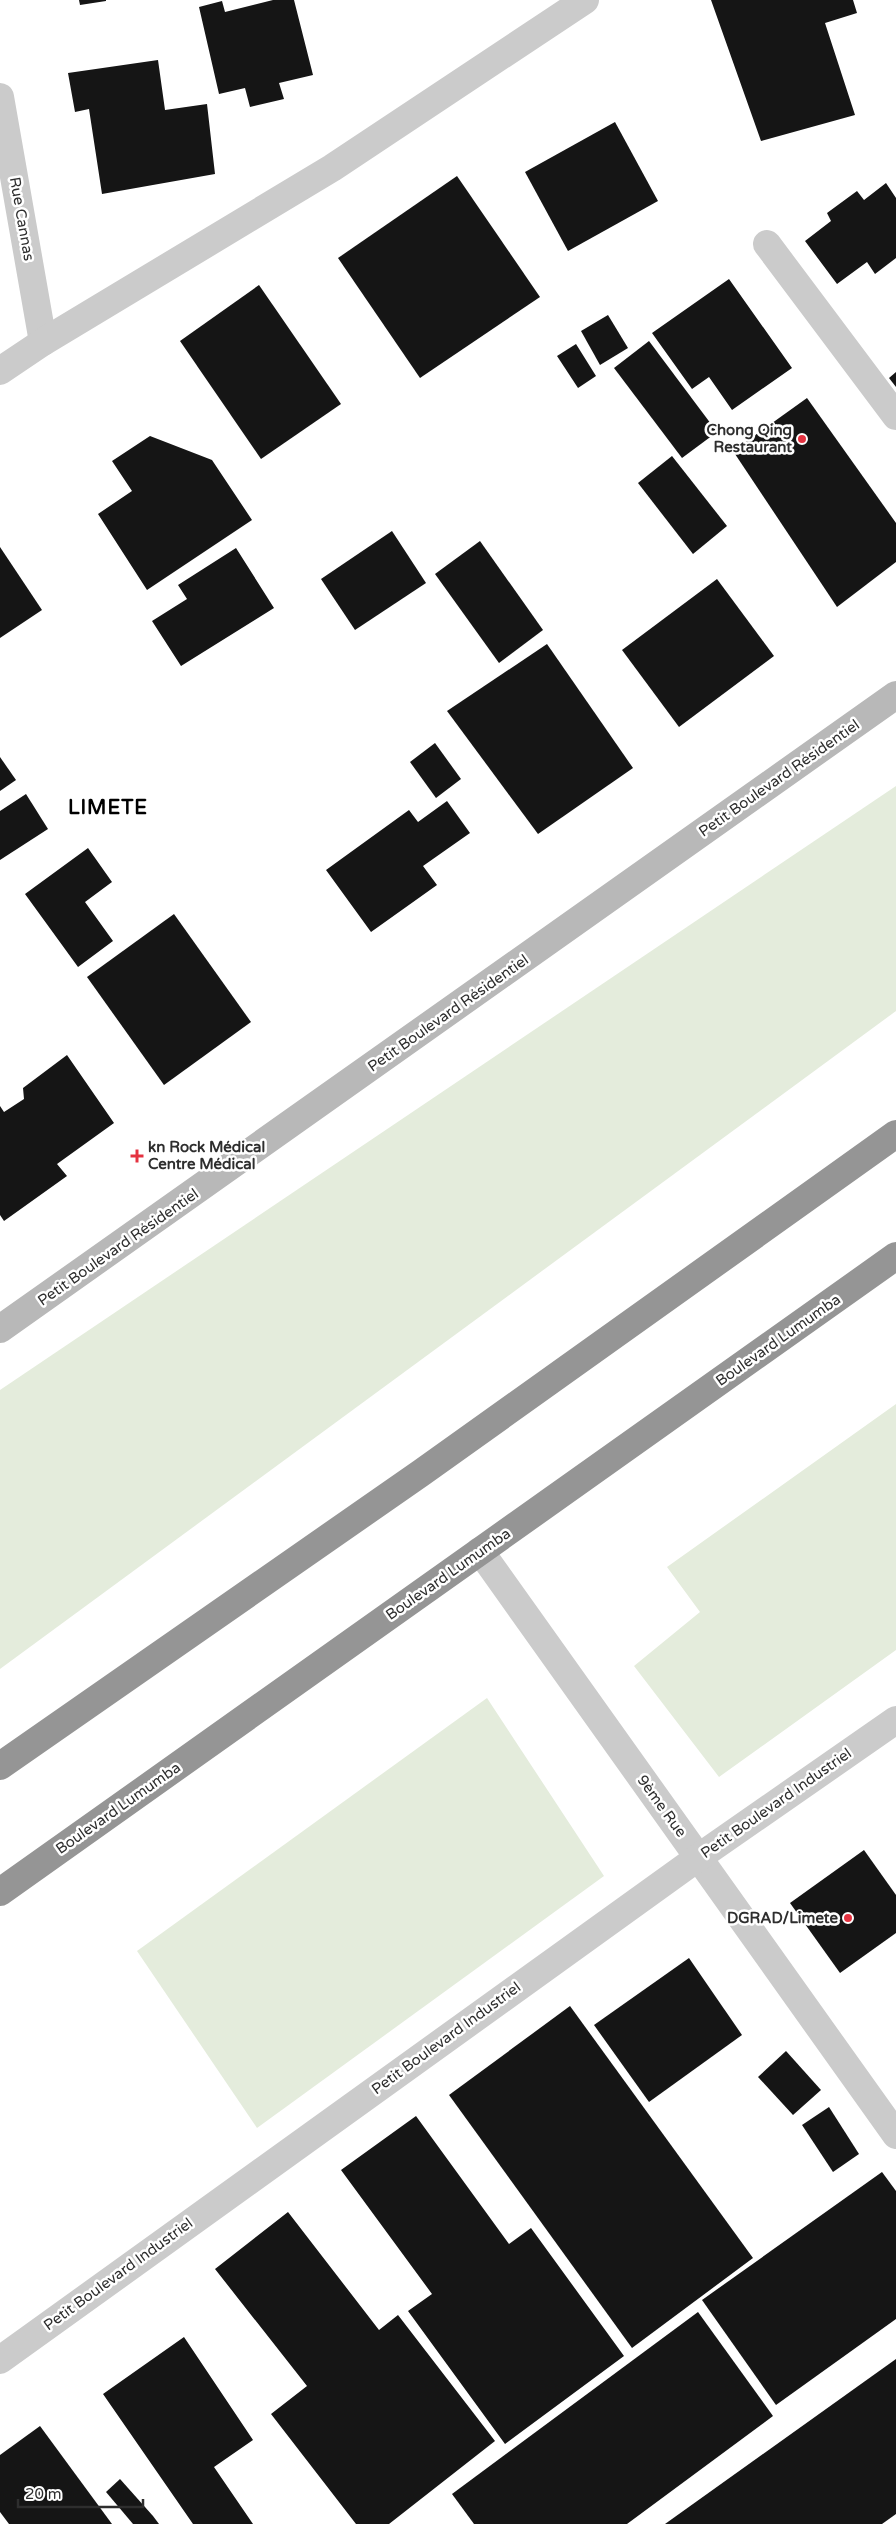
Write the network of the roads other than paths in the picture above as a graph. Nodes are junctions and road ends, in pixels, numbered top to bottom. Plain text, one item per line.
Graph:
1 (585, 0) edge
2 (0, 97) edge
3 (767, 244) dead end
4 (43, 342) junction
5 (0, 371) edge
6 (896, 416) edge
7 (896, 695) edge
8 (896, 1134) edge
9 (896, 1256) edge
10 (0, 1330) edge
11 (480, 1551) junction
12 (896, 1720) edge
13 (0, 1766) edge
14 (699, 1857) junction
15 (0, 1892) edge
16 (896, 2135) edge
17 (0, 2360) edge

1 - 4 street
2 - 4 street, Rue Cannas
3 - 6 street
4 - 5 street
7 - 10 street, Petit Boulevard Résidentiel
8 - 13 highway
9 - 11 highway, Boulevard Lumumba
11 - 14 street, 9ème Rue
11 - 15 highway, Boulevard Lumumba
12 - 14 street, Petit Boulevard Industriel
14 - 16 street, 9ème Rue
14 - 17 street, Petit Boulevard Industriel

